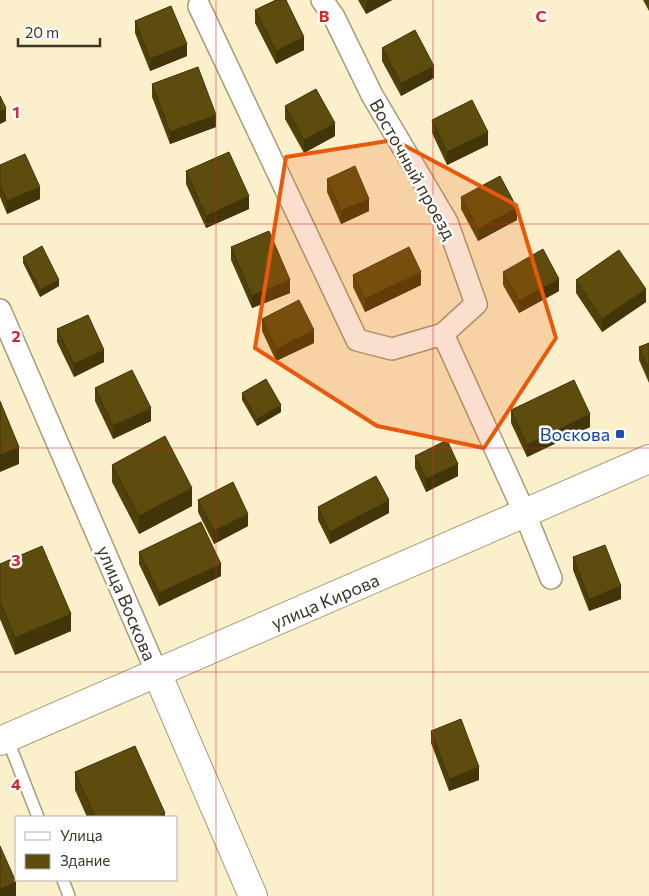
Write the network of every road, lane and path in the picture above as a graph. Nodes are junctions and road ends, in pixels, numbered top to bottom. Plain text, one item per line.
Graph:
1 (322, 0) edge
2 (199, 6) dead end
3 (0, 310) edge
4 (443, 334) junction
5 (649, 459) edge
6 (525, 514) junction
7 (551, 578) dead end
8 (157, 673) junction
9 (4, 739) edge
10 (38, 816) edge
11 (63, 881) edge
12 (69, 896) edge
13 (253, 896) edge

1 - 4 street, Восточный проезд
2 - 4 street
3 - 8 street, улица Воскова
4 - 6 street
5 - 6 main road, улица Кирова
6 - 7 street
6 - 8 main road, улица Кирова
8 - 9 main road, улица Кирова
8 - 13 main road, улица Воскова
9 - 10 lane
11 - 12 lane

